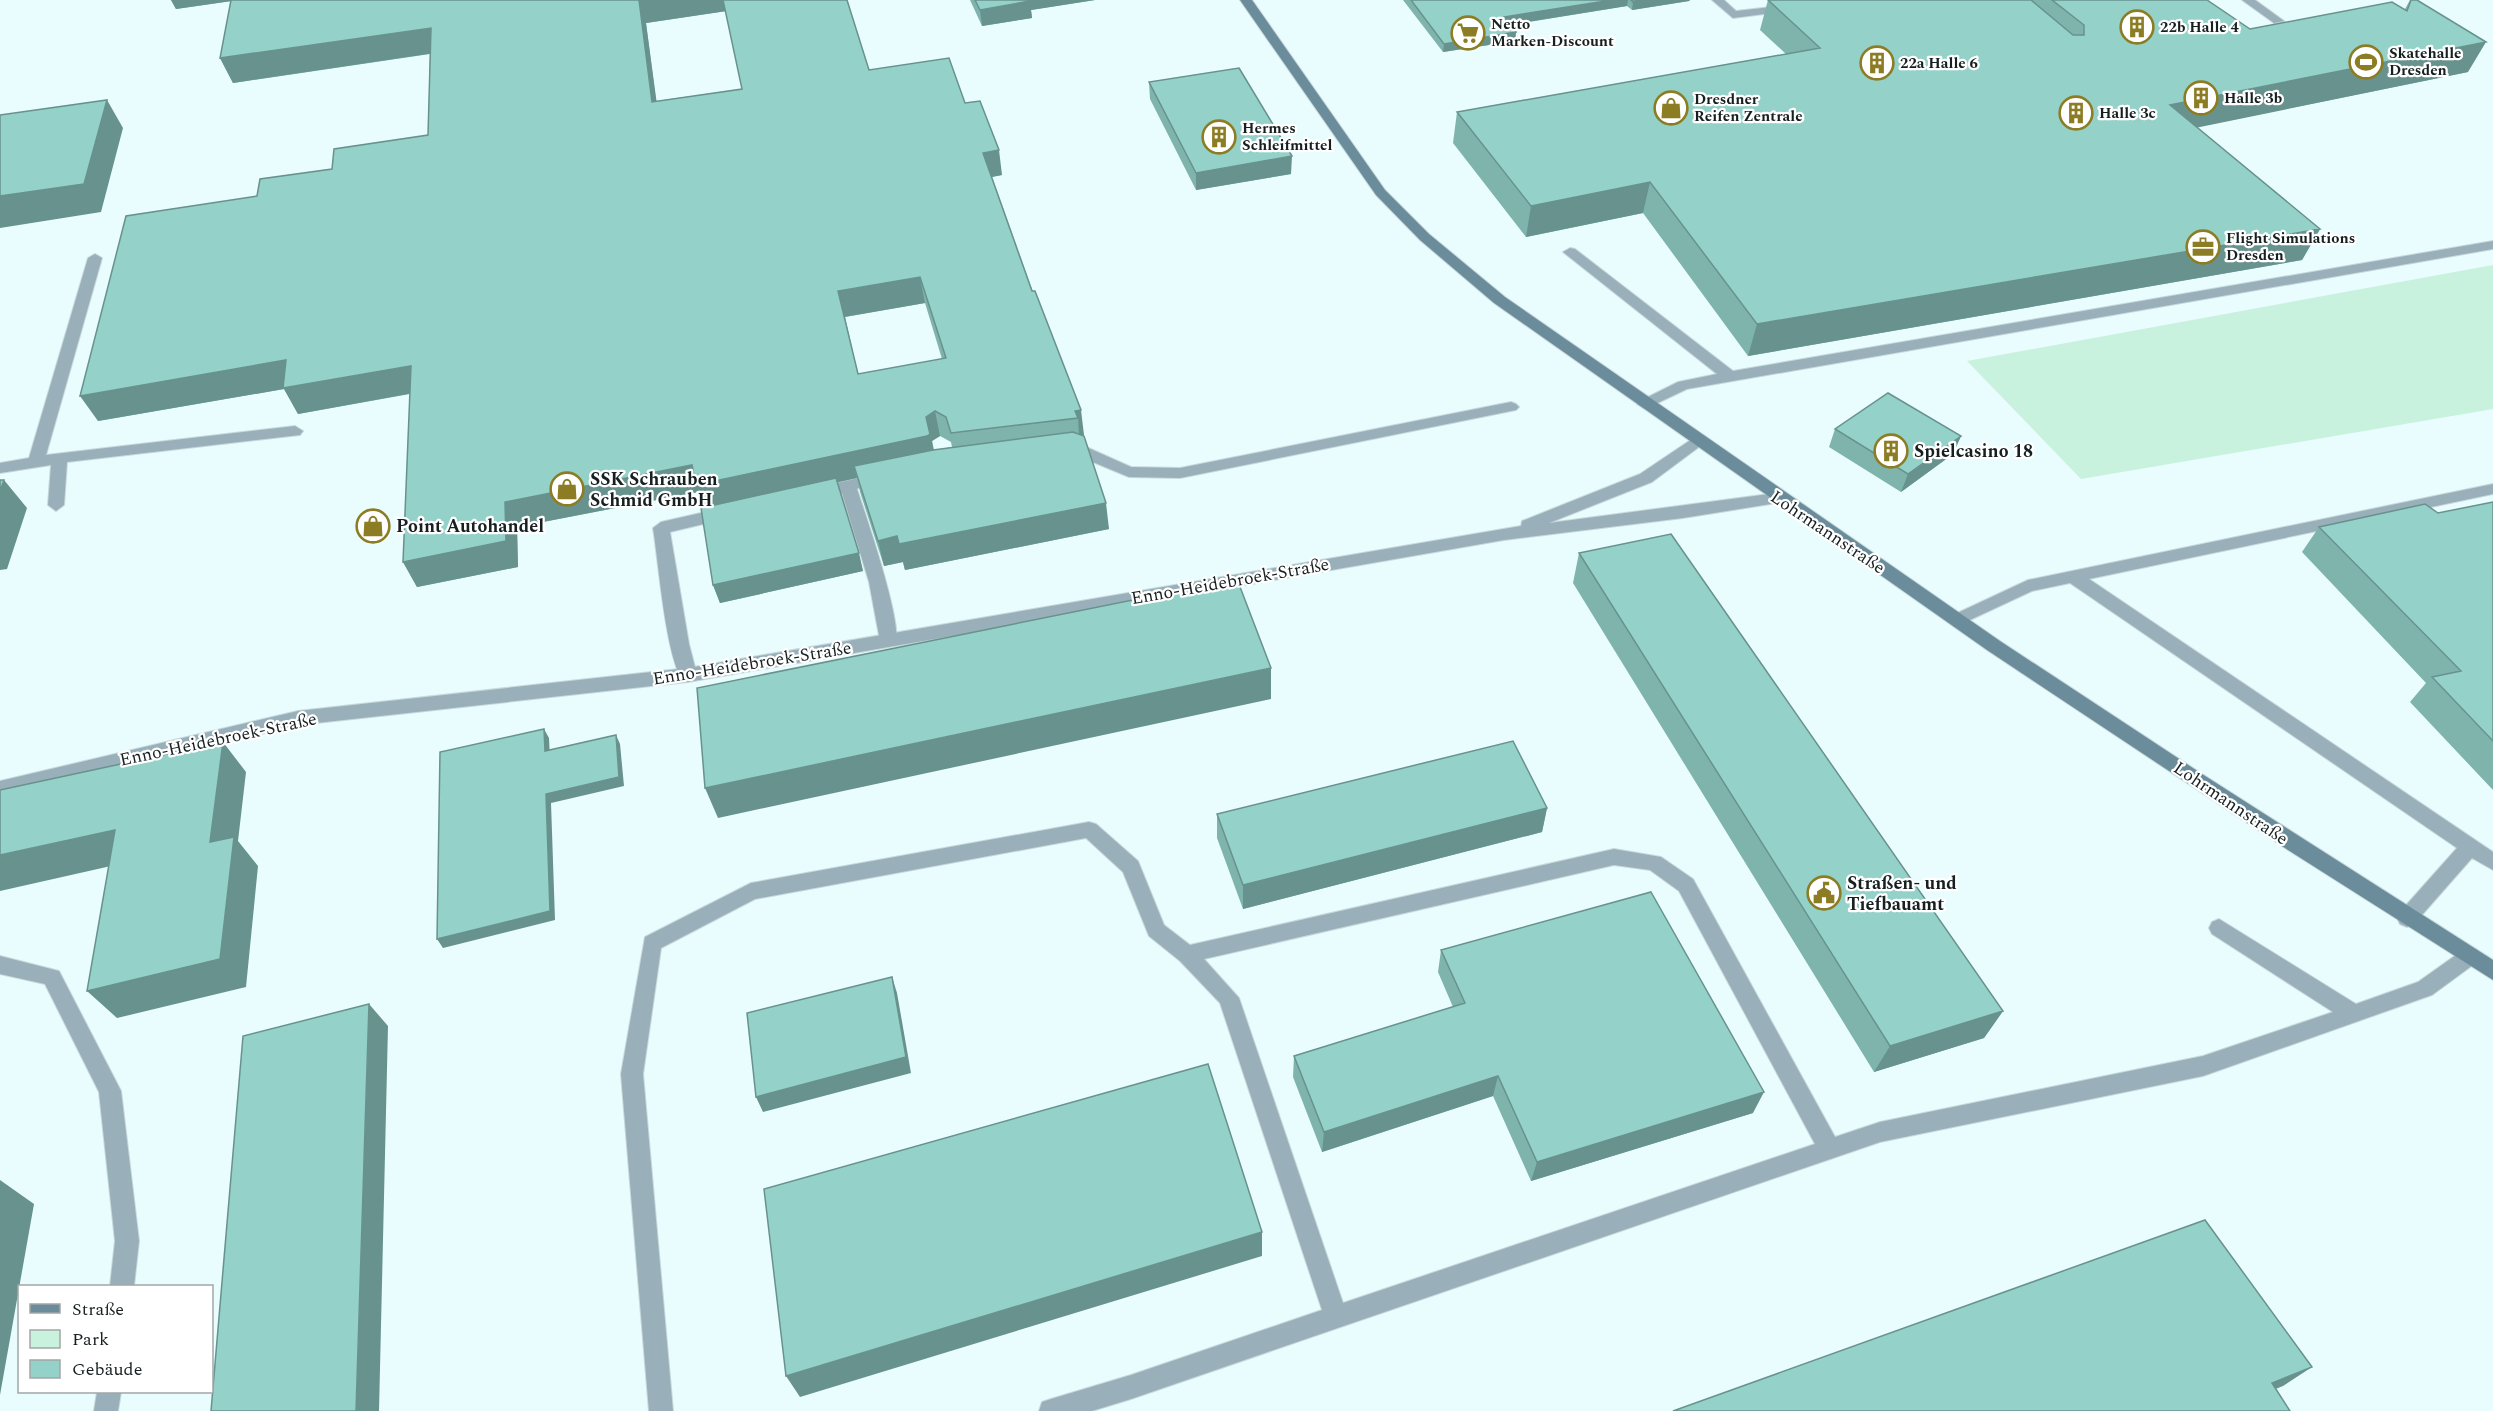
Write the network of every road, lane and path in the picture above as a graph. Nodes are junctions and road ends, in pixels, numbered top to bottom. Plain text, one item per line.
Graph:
1 (1246, 0) edge
2 (1718, 0) edge
3 (2248, 0) edge
4 (1803, 6) edge
5 (2278, 21) edge
6 (2493, 245) edge
7 (1570, 252) dead end
8 (95, 258) dead end
9 (1730, 376) junction
10 (1645, 404) junction
11 (1511, 408) dead end
12 (295, 431) dead end
13 (1698, 440) junction
14 (1049, 453) edge
15 (59, 458) junction
16 (36, 462) junction
17 (0, 468) edge
18 (870, 481) edge
19 (848, 486) junction
20 (2493, 489) edge
21 (804, 496) edge
22 (1776, 498) junction
23 (56, 505) dead end
24 (749, 508) edge
25 (1504, 534) junction
26 (2073, 577) junction
27 (1957, 620) junction
28 (889, 641) junction
29 (688, 675) junction
30 (0, 789) edge
31 (2470, 846) junction
32 (2493, 862) edge
33 (2407, 918) junction
34 (2218, 928) dead end
35 (1187, 956) junction
36 (2470, 957) junction
37 (0, 965) edge
38 (2493, 971) edge
39 (2354, 1014) junction
40 (1830, 1149) junction
41 (122, 1285) edge
42 (1336, 1317) junction
43 (109, 1393) edge
44 (106, 1411) edge
45 (661, 1411) edge
46 (1051, 1411) edge

1 - 10 street, Lohrmannstraße
2 - 4 street
3 - 5 street
6 - 9 street
7 - 9 street
8 - 16 street
9 - 10 street
10 - 13 street, Lohrmannstraße
11 - 14 street
12 - 15 street
13 - 22 street, Lohrmannstraße
13 - 25 street, Enno-Heidebroek-Straße
15 - 16 street
15 - 23 street
16 - 17 street
18 - 19 street
19 - 21 street
19 - 28 street
20 - 26 street
22 - 25 street, Enno-Heidebroek-Straße
22 - 27 street, Lohrmannstraße
24 - 29 street
25 - 28 street, Enno-Heidebroek-Straße
26 - 27 street
26 - 31 street
27 - 33 street, Lohrmannstraße
28 - 29 street, Enno-Heidebroek-Straße
29 - 30 street, Enno-Heidebroek-Straße
31 - 32 street
31 - 33 street
33 - 36 street, Lohrmannstraße
34 - 39 street
35 - 40 street
35 - 42 street
35 - 45 street
36 - 38 street, Lohrmannstraße
36 - 39 street
37 - 41 street
39 - 40 street
40 - 42 street
42 - 46 street
43 - 44 street

